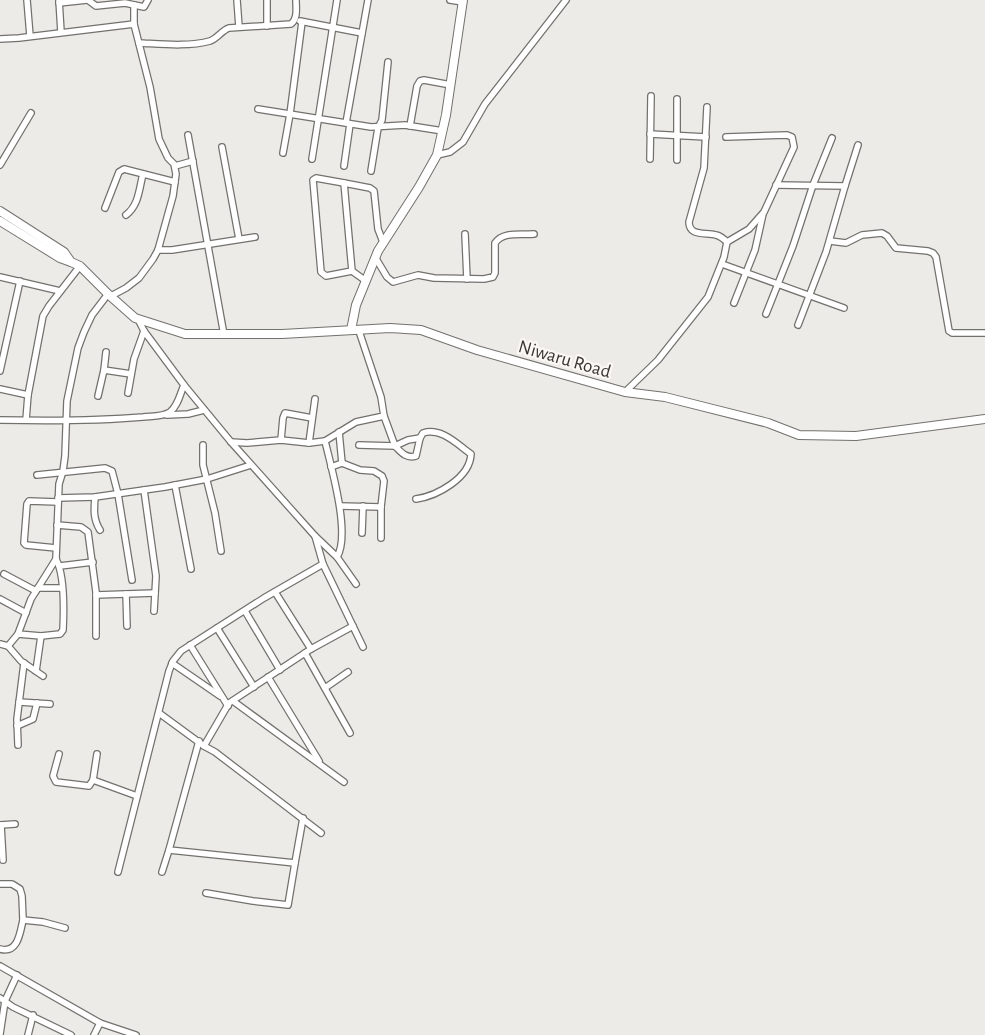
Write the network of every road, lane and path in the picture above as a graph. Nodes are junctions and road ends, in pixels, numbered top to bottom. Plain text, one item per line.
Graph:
1 (27, 0) edge
2 (88, 0) edge
3 (148, 0) edge
4 (237, 0) edge
5 (267, 0) edge
6 (296, 0) edge
7 (337, 0) edge
8 (368, 0) edge
9 (450, 0) edge
10 (566, 0) edge
11 (59, 1) edge
12 (463, 1) edge
13 (117, 2) edge
14 (134, 5) junction
15 (296, 18) junction
16 (302, 22) junction
17 (134, 24) junction
18 (267, 26) junction
19 (238, 27) junction
20 (332, 28) junction
21 (61, 32) junction
22 (362, 33) junction
23 (30, 36) junction
24 (0, 39) edge
25 (139, 43) junction
26 (388, 62) dead end
27 (451, 85) junction
28 (651, 96) dead end
29 (677, 99) dead end
30 (707, 107) dead end
31 (258, 109) dead end
32 (31, 112) dead end
33 (290, 114) junction
34 (318, 119) junction
35 (348, 124) junction
36 (410, 126) junction
37 (378, 128) junction
38 (443, 131) junction
39 (650, 134) junction
40 (188, 135) dead end
41 (677, 135) junction
42 (726, 137) dead end
43 (706, 138) junction
44 (832, 138) dead end
45 (858, 145) dead end
46 (222, 147) dead end
47 (283, 153) dead end
48 (437, 155) junction
49 (312, 159) dead end
50 (650, 159) dead end
51 (677, 160) dead end
52 (193, 161) junction
53 (0, 166) edge
54 (175, 166) junction
55 (344, 166) dead end
56 (371, 171) dead end
57 (143, 174) junction
58 (175, 182) junction
59 (344, 183) junction
60 (776, 185) junction
61 (813, 185) junction
62 (845, 186) junction
63 (105, 208) dead end
64 (0, 212) edge
65 (764, 212) junction
66 (126, 215) dead end
67 (0, 221) edge
68 (465, 234) dead end
69 (534, 234) dead end
70 (255, 237) dead end
71 (239, 239) junction
72 (830, 241) junction
73 (384, 242) junction
74 (727, 242) junction
75 (208, 244) junction
76 (158, 250) junction
77 (375, 257) junction
78 (71, 262) junction
79 (722, 264) junction
80 (80, 266) junction
81 (352, 271) junction
82 (745, 273) junction
83 (0, 277) edge
84 (467, 279) junction
85 (20, 281) junction
86 (366, 281) junction
87 (778, 284) junction
88 (60, 291) junction
89 (110, 295) junction
90 (808, 296) junction
91 (734, 303) dead end
92 (844, 308) dead end
93 (766, 314) dead end
94 (137, 320) junction
95 (798, 325) dead end
96 (355, 330) junction
97 (144, 331) junction
98 (985, 333) edge
99 (224, 335) junction
100 (106, 352) dead end
101 (104, 370) junction
102 (0, 371) edge
103 (131, 374) junction
104 (184, 385) junction
105 (0, 389) edge
106 (626, 392) junction
107 (128, 393) dead end
108 (28, 395) junction
109 (98, 396) dead end
110 (315, 399) dead end
111 (204, 410) junction
112 (164, 414) junction
113 (384, 416) junction
114 (312, 418) junction
115 (985, 419) edge
116 (0, 420) edge
117 (26, 420) junction
118 (65, 421) junction
119 (339, 432) junction
120 (420, 438) junction
121 (281, 440) junction
122 (325, 441) junction
123 (231, 442) junction
124 (308, 444) junction
125 (203, 445) dead end
126 (359, 445) dead end
127 (395, 446) junction
128 (342, 463) junction
129 (251, 464) junction
130 (331, 467) junction
131 (63, 471) junction
132 (37, 475) dead end
133 (206, 479) junction
134 (174, 485) junction
135 (144, 490) junction
136 (118, 494) junction
137 (95, 497) junction
138 (416, 499) dead end
139 (58, 500) junction
140 (340, 506) junction
141 (363, 506) junction
142 (381, 507) junction
143 (57, 525) junction
144 (100, 530) dead end
145 (362, 533) dead end
146 (315, 536) junction
147 (381, 538) dead end
148 (56, 548) junction
149 (221, 551) dead end
150 (56, 558) junction
151 (337, 558) junction
152 (93, 562) junction
153 (323, 564) junction
154 (60, 566) junction
155 (191, 569) dead end
156 (4, 574) dead end
157 (132, 580) dead end
158 (356, 584) dead end
159 (62, 588) junction
160 (37, 590) junction
161 (276, 592) junction
162 (155, 593) junction
163 (126, 594) junction
164 (96, 595) junction
165 (0, 599) edge
166 (154, 611) dead end
167 (244, 611) junction
168 (26, 612) junction
169 (127, 626) dead end
170 (353, 626) junction
171 (218, 628) junction
172 (18, 634) junction
173 (41, 636) junction
174 (96, 636) dead end
175 (0, 644) edge
176 (190, 645) junction
177 (8, 646) junction
178 (363, 647) dead end
179 (311, 649) junction
180 (305, 653) junction
181 (24, 663) junction
182 (172, 663) junction
183 (280, 670) junction
184 (36, 671) junction
185 (348, 672) dead end
186 (43, 676) dead end
187 (268, 677) junction
188 (254, 687) junction
189 (325, 688) junction
190 (222, 697) junction
191 (233, 700) junction
192 (19, 702) junction
193 (37, 703) junction
194 (50, 704) dead end
195 (228, 706) junction
196 (159, 713) junction
197 (17, 726) junction
198 (350, 733) dead end
199 (199, 740) junction
200 (18, 745) dead end
201 (204, 746) junction
202 (59, 754) dead end
203 (97, 754) dead end
204 (320, 764) junction
205 (93, 780) junction
206 (344, 782) dead end
207 (137, 796) junction
208 (303, 818) junction
209 (16, 824) dead end
210 (0, 825) edge
211 (321, 833) dead end
212 (169, 850) junction
213 (3, 860) dead end
214 (295, 863) junction
215 (118, 872) dead end
216 (162, 872) dead end
217 (0, 884) edge
218 (206, 893) dead end
219 (23, 920) junction
220 (65, 928) dead end
221 (0, 949) edge
222 (0, 966) edge
223 (17, 975) junction
224 (2, 1000) edge
225 (33, 1015) junction
226 (100, 1023) junction
227 (57, 1028) junction
228 (0, 1034) edge
229 (28, 1035) edge
230 (56, 1035) edge
231 (71, 1035) edge
232 (94, 1035) edge
233 (136, 1035) edge

1 - 23 street
2 - 11 street
2 - 13 street
3 - 14 street
4 - 19 street
5 - 18 street
6 - 15 street
7 - 20 street
8 - 22 street
9 - 12 street
10 - 48 street
11 - 21 street
12 - 27 street
13 - 14 street
14 - 17 street
15 - 16 street
15 - 18 street
16 - 20 street
16 - 33 street
17 - 21 street
17 - 25 street
18 - 19 street
19 - 25 street
20 - 22 street
20 - 34 street
21 - 23 street
22 - 35 street
23 - 24 street
25 - 54 street
26 - 37 street
27 - 36 street
27 - 38 street
28 - 39 street
29 - 41 street
30 - 43 street
31 - 33 street
32 - 53 street
33 - 34 street
33 - 47 street
34 - 35 street
34 - 49 street
35 - 37 street
35 - 55 street
36 - 37 street
36 - 38 street
37 - 56 street
38 - 48 street
39 - 41 street
39 - 50 street
40 - 52 street
41 - 43 street
41 - 51 street
42 - 60 street
43 - 74 street
44 - 61 street
45 - 62 street
46 - 71 street
48 - 73 street
52 - 54 street
52 - 75 street
54 - 58 street
57 - 58 street
57 - 63 street
57 - 66 street
58 - 76 street
59 - 73 street
59 - 81 street
59 - 81 street
60 - 61 street
60 - 65 street
61 - 62 street
61 - 87 street
62 - 72 street
64 - 78 street
65 - 74 street
65 - 82 street
67 - 78 street
68 - 84 street
69 - 84 street
70 - 71 street
71 - 75 street
72 - 90 street
72 - 98 street
73 - 77 street
74 - 79 street
75 - 76 street
75 - 99 street
76 - 89 street
77 - 84 street
77 - 86 street
78 - 80 street
79 - 82 street
79 - 106 street
80 - 88 street
80 - 89 street
81 - 86 street
82 - 87 street
82 - 91 street
83 - 85 street
85 - 88 street
85 - 102 street
86 - 96 street
87 - 90 street
87 - 93 street
88 - 108 street
89 - 94 street
89 - 118 street
90 - 92 street
90 - 95 street
94 - 97 street
94 - 99 street, Niwaru Road
96 - 99 street, Niwaru Road
96 - 106 street, Niwaru Road
96 - 113 street
97 - 103 street
97 - 104 street
100 - 101 street
101 - 103 street
101 - 109 street
103 - 107 street
104 - 111 street
104 - 112 street
105 - 108 street
106 - 115 street, Niwaru Road
108 - 117 street
110 - 114 street
111 - 112 street
111 - 123 street
112 - 118 street
113 - 119 street
113 - 127 street
114 - 121 street
114 - 124 street
116 - 117 street
117 - 118 street
118 - 131 street
119 - 122 street
119 - 128 street
120 - 127 street
120 - 127 street
120 - 138 street
121 - 123 street
121 - 124 street
122 - 124 street
122 - 130 street
123 - 129 street
125 - 133 street
126 - 127 street
128 - 130 street
128 - 142 street
129 - 133 street
129 - 146 street
130 - 140 street
131 - 132 street
131 - 136 street
131 - 139 street
133 - 134 street
133 - 149 street
134 - 135 street
134 - 155 street
135 - 136 street
135 - 162 street
136 - 137 street
136 - 157 street
137 - 139 street
137 - 144 street
139 - 143 street
139 - 148 street
140 - 141 street
140 - 151 street
141 - 142 street
141 - 145 street
142 - 147 street
143 - 148 street
143 - 152 street
146 - 151 street
146 - 153 street
148 - 150 street
150 - 154 street
150 - 160 street
151 - 158 street
152 - 154 street
152 - 164 street
153 - 161 street
153 - 170 street
154 - 159 street
156 - 160 street
159 - 160 street
159 - 173 street
160 - 168 street
161 - 167 street
161 - 179 street
162 - 163 street
162 - 166 street
163 - 164 street
163 - 169 street
164 - 174 street
165 - 168 street
167 - 171 street
167 - 183 street
168 - 172 street
170 - 178 street
170 - 179 street
171 - 176 street
171 - 188 street
172 - 173 street
172 - 177 street
173 - 184 street
175 - 177 street
176 - 182 street
176 - 190 street
177 - 181 street
179 - 180 street
180 - 183 street
180 - 189 street
181 - 184 street
181 - 192 street
182 - 190 street
182 - 196 street
183 - 187 street
184 - 186 street
185 - 189 street
187 - 188 street
187 - 204 street
188 - 191 street
189 - 198 street
190 - 195 street
191 - 195 street
191 - 204 street
192 - 193 street
192 - 197 street
193 - 194 street
193 - 197 street
195 - 201 street
196 - 199 street
196 - 207 street
197 - 200 street
199 - 201 street
199 - 212 street
201 - 208 street
202 - 205 street
203 - 205 street
204 - 206 street
205 - 207 street
207 - 215 street
208 - 211 street
208 - 214 street
209 - 210 street
210 - 213 street
212 - 214 street
212 - 216 street
214 - 218 street
217 - 219 street
219 - 220 street
219 - 221 street
222 - 223 street
223 - 224 street
223 - 226 street
224 - 225 street
224 - 228 street
225 - 227 street
225 - 229 street
226 - 232 street
226 - 233 street
227 - 230 street
227 - 231 street

